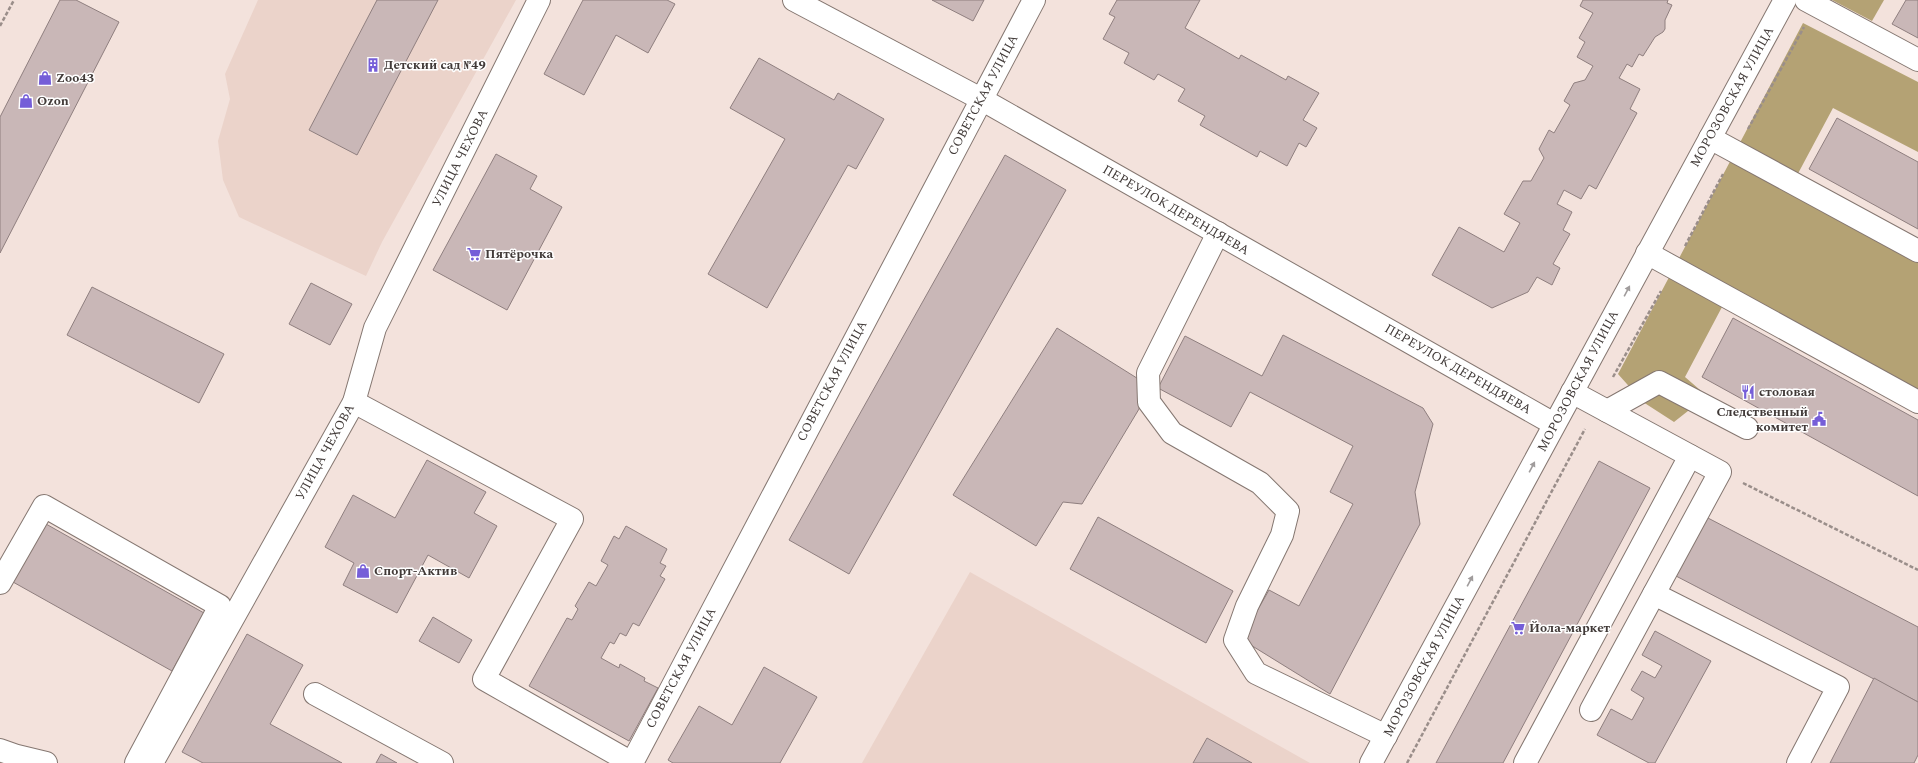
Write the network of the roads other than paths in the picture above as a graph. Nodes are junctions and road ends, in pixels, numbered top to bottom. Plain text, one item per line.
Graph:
1 (539, 0) edge
2 (794, 0) edge
3 (1034, 0) edge
4 (1785, 0) edge
5 (1806, 0) edge
6 (1918, 60) edge
7 (981, 99) junction
8 (1710, 138) junction
9 (1218, 233) junction
10 (1918, 251) edge
11 (1647, 253) junction
12 (1572, 392) junction
13 (354, 402) junction
14 (1918, 402) edge
15 (1607, 411) junction
16 (1554, 424) junction
17 (1747, 428) dead end
18 (1690, 456) junction
19 (0, 583) edge
20 (1654, 594) junction
21 (315, 694) dead end
22 (1591, 710) dead end
23 (1386, 736) junction
24 (0, 750) edge
25 (46, 763) edge
26 (136, 763) edge
27 (152, 763) edge
28 (442, 763) edge
29 (632, 763) edge
30 (1371, 763) edge
31 (1525, 763) edge
32 (1798, 763) edge

1 - 13 street, УЛИЦА ЧЕХОВА
2 - 7 street, ПЕРЕУЛОК ДЕРЕНДЯЕВА
3 - 7 street, СОВЕТСКАЯ УЛИЦА
4 - 8 street, МОРОЗОВСКАЯ УЛИЦА
5 - 6 street
7 - 9 street, ПЕРЕУЛОК ДЕРЕНДЯЕВА
7 - 29 street, СОВЕТСКАЯ УЛИЦА
8 - 10 street
8 - 11 street, МОРОЗОВСКАЯ УЛИЦА
9 - 16 street, ПЕРЕУЛОК ДЕРЕНДЯЕВА
9 - 23 street
12 -> 11 street, МОРОЗОВСКАЯ УЛИЦА
11 - 14 street
12 - 15 street
12 - 16 street, МОРОЗОВСКАЯ УЛИЦА
13 - 27 street, УЛИЦА ЧЕХОВА
13 - 29 street
15 - 17 street
15 - 18 street
23 -> 16 street, МОРОЗОВСКАЯ УЛИЦА
18 - 20 street
18 - 31 street
19 - 26 street
20 - 22 street
20 - 32 street
21 - 28 street
23 - 30 street, МОРОЗОВСКАЯ УЛИЦА
24 - 25 street

